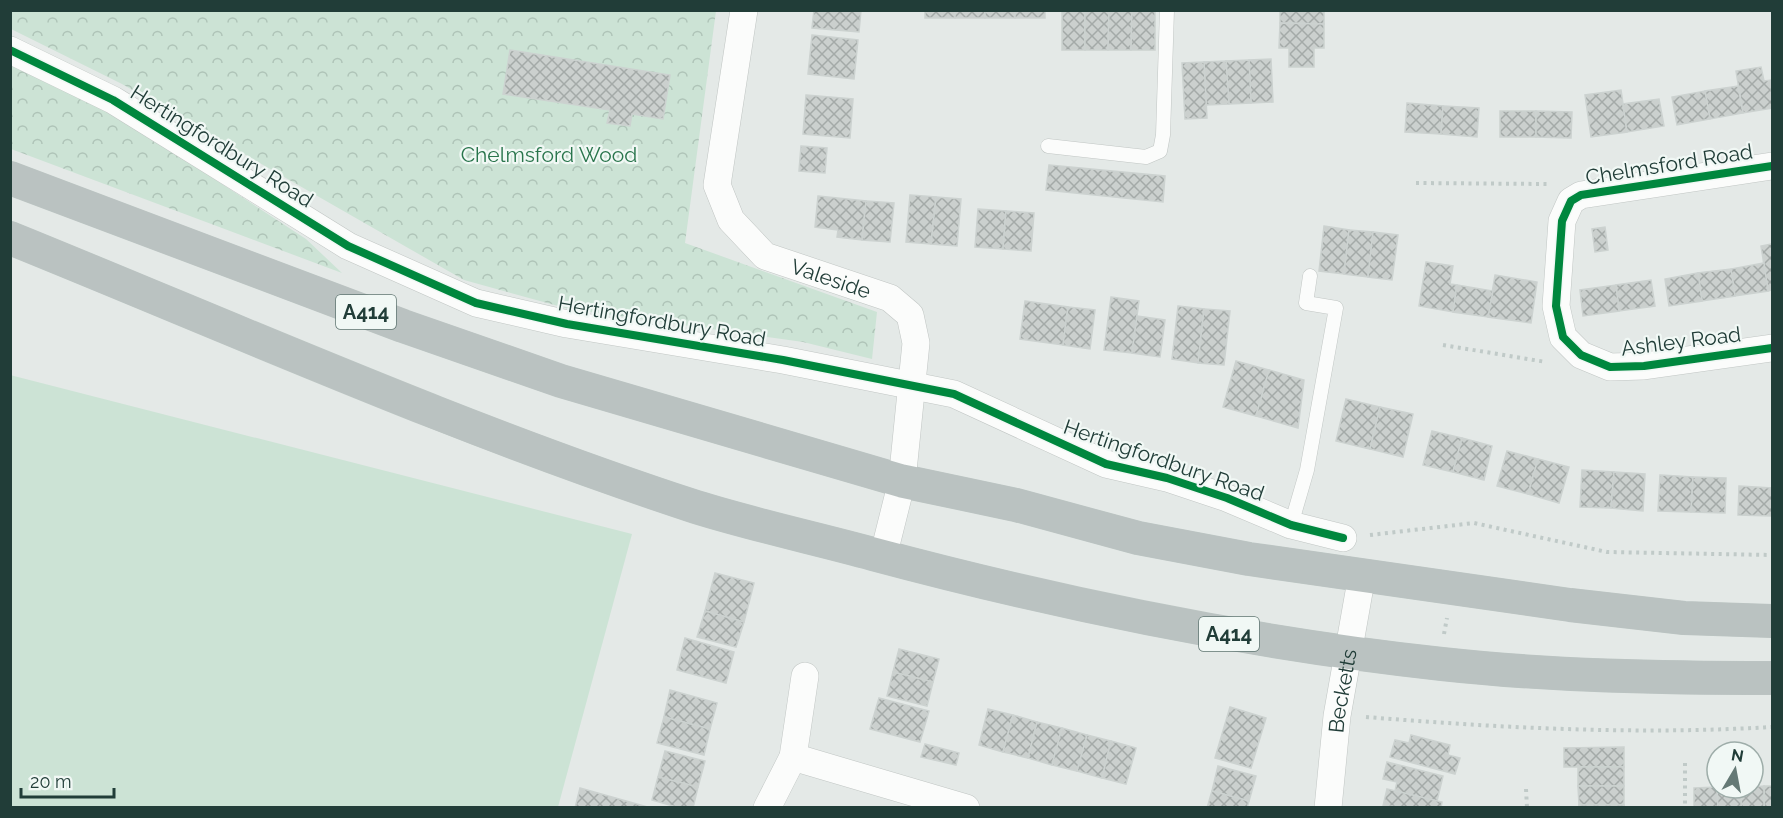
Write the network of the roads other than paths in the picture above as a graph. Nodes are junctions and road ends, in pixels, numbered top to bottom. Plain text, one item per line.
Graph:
1 (744, 10) edge
2 (1167, 10) edge
3 (10, 50) edge
4 (1048, 146) dead end
5 (1773, 166) edge
6 (10, 178) edge
7 (10, 238) edge
8 (1558, 270) joint
9 (1310, 276) dead end
10 (1773, 348) edge
11 (913, 385) junction
12 (902, 481) junction
13 (1291, 525) junction
14 (1343, 538) road end
15 (883, 557) junction
16 (1362, 575) junction
17 (1773, 621) edge
18 (1350, 652) junction
19 (805, 676) dead end
20 (1773, 678) edge
21 (793, 757) junction
22 (767, 807) edge
23 (966, 807) edge
24 (1328, 807) edge

1 - 11 street, Valeside
2 - 4 lane
3 - 11 street, Hertingfordbury Road
5 - 8 street, Chelmsford Road
6 - 12 highway, A414
7 - 15 highway, A414
8 - 10 street, Ashley Road
9 - 13 lane
11 - 12 street, Valeside
11 - 13 street, Hertingfordbury Road
12 - 15 street, Valeside
12 - 16 highway, A414
13 - 14 street, Hertingfordbury Road
15 - 18 highway, A414
16 - 17 highway, A414
16 - 18 street, Becketts
18 - 20 highway, A414
18 - 24 street, Becketts
19 - 21 street
21 - 22 street
21 - 23 street

